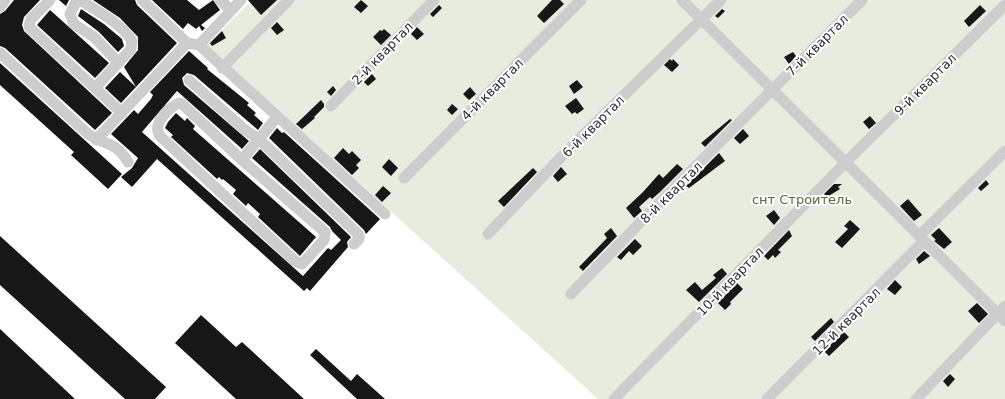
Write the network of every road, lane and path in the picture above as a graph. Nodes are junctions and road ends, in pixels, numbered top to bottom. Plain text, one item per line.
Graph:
1 (6, 0) edge
2 (50, 0) edge
3 (78, 0) edge
4 (142, 0) edge
5 (220, 0) edge
6 (241, 0) edge
7 (289, 0) edge
8 (434, 0) edge
9 (581, 0) edge
10 (682, 0) edge
11 (721, 0) edge
12 (862, 0) edge
13 (1005, 5) edge
14 (0, 7) edge
15 (231, 10) junction
16 (702, 19) junction
17 (187, 44) junction
18 (199, 45) junction
19 (0, 53) edge
20 (118, 62) junction
21 (222, 68) junction
22 (189, 80) dead end
23 (95, 88) junction
24 (771, 90) junction
25 (331, 106) dead end
26 (122, 113) junction
27 (277, 117) junction
28 (259, 139) junction
29 (96, 140) junction
30 (1005, 151) edge
31 (242, 160) junction
32 (128, 162) dead end
33 (845, 163) junction
34 (404, 178) dead end
35 (385, 214) dead end
36 (488, 234) dead end
37 (921, 238) junction
38 (354, 244) dead end
39 (571, 294) dead end
40 (1002, 314) edge
41 (614, 399) edge
42 (767, 399) edge
43 (916, 399) edge

1 - 14 street
2 - 23 street
3 - 20 street
3 - 20 street
4 - 17 street
5 - 15 street
6 - 15 street
7 - 21 street
8 - 25 street, 2-й квартал
9 - 34 street, 4-й квартал
10 - 16 street
11 - 16 street, 6-й квартал
12 - 24 street, 7-й квартал
13 - 33 street, 9-й квартал
15 - 18 street
16 - 24 street
16 - 36 street, 6-й квартал
17 - 18 street
17 - 26 street
18 - 21 street
19 - 29 street
20 - 23 street
21 - 27 street
22 - 28 street
23 - 26 street
24 - 33 street
24 - 39 street, 8-й квартал
26 - 29 street
27 - 28 street
27 - 35 street
28 - 31 street
28 - 38 street
29 - 32 street
30 - 37 street, 12-й квартал
31 - 31 street
33 - 37 street
33 - 41 street, 10-й квартал
37 - 40 street
37 - 42 street, 12-й квартал
40 - 43 street

